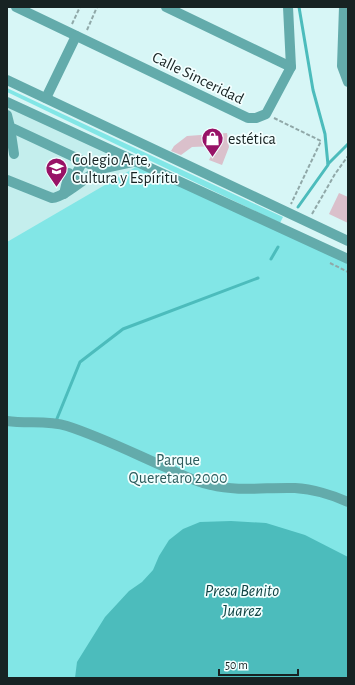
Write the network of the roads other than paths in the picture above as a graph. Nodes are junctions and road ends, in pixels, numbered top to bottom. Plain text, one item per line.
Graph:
1 (16, 7) edge
2 (166, 7) edge
3 (288, 7) edge
4 (344, 7) edge
5 (76, 36) junction
6 (291, 67) junction
7 (7, 80) edge
8 (348, 82) edge
9 (46, 98) junction
10 (7, 102) edge
11 (7, 115) edge
12 (9, 130) edge
13 (14, 154) dead end
14 (83, 161) junction
15 (137, 161) junction
16 (100, 169) junction
17 (7, 180) edge
18 (64, 194) junction
19 (348, 241) edge
20 (348, 259) edge
21 (7, 421) edge
22 (348, 502) edge

1 - 5 street, Calle Sinceridad
2 - 6 street
3 - 6 street
4 - 8 street
5 - 6 street, Calle Sinceridad
5 - 9 street
7 - 9 street
9 - 19 street
10 - 15 street
11 - 12 street
12 - 13 street
12 - 14 street
14 - 16 street
14 - 18 street
15 - 16 street
15 - 20 street
16 - 18 street
17 - 18 street
21 - 22 street

